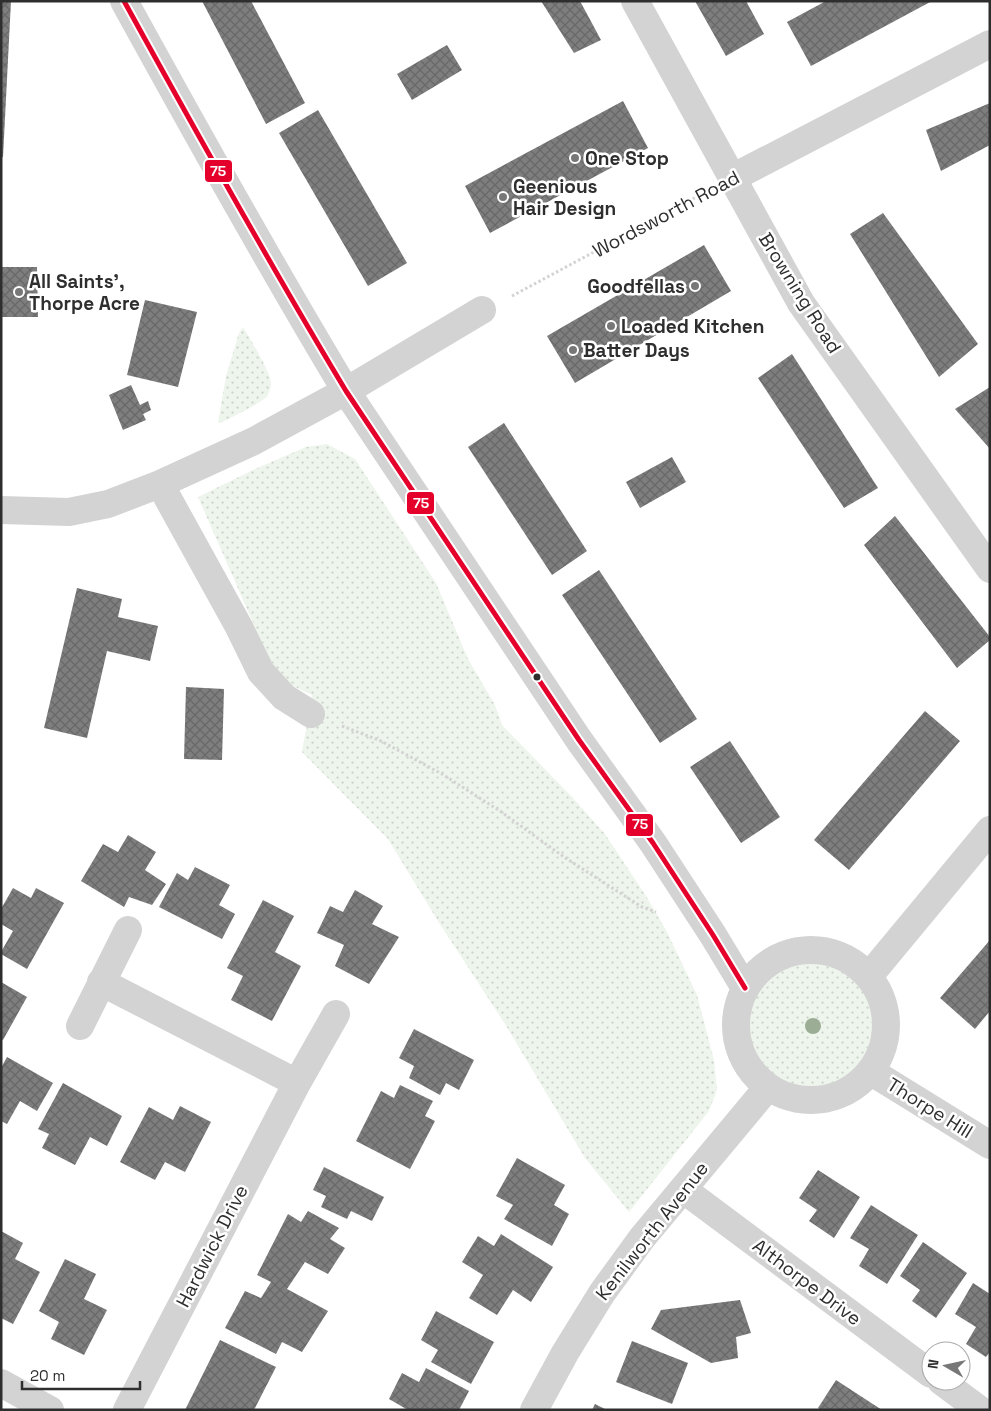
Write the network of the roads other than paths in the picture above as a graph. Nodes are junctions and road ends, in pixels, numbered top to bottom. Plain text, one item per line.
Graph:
1 (124, 1) edge
2 (635, 1) edge
3 (990, 44) edge
4 (732, 178) junction
5 (482, 310) road end
6 (346, 391) junction
7 (160, 484) junction
8 (1, 510) edge
9 (990, 569) edge
10 (311, 714) road end
11 (990, 830) edge
12 (128, 930) dead end
13 (869, 976) junction
14 (101, 982) junction
15 (745, 988) junction
16 (336, 1014) dead end
17 (80, 1026) dead end
18 (870, 1071) junction
19 (297, 1083) junction
20 (768, 1087) junction
21 (990, 1145) edge
22 (684, 1190) junction
23 (921, 1367) edge
24 (1, 1383) edge
25 (954, 1391) edge
26 (977, 1409) edge
27 (50, 1410) edge
28 (127, 1410) edge
29 (534, 1410) edge

1 - 6 street
2 - 4 street, Browning Road
3 - 4 street, Wordsworth Road
4 - 9 street, Browning Road
5 - 6 street
6 - 7 street
6 - 15 street
7 - 8 street
7 - 10 street
11 - 13 street
12 - 14 street
13 - 15 street
13 - 18 street
14 - 17 street
14 - 19 street
15 - 20 street
16 - 19 street, Hardwick Drive
18 - 20 street
18 - 21 street, Thorpe Hill
19 - 28 street, Hardwick Drive
20 - 22 street, Kenilworth Avenue
22 - 23 street, Althorpe Drive
22 - 29 street, Kenilworth Avenue
24 - 27 street
25 - 26 street

